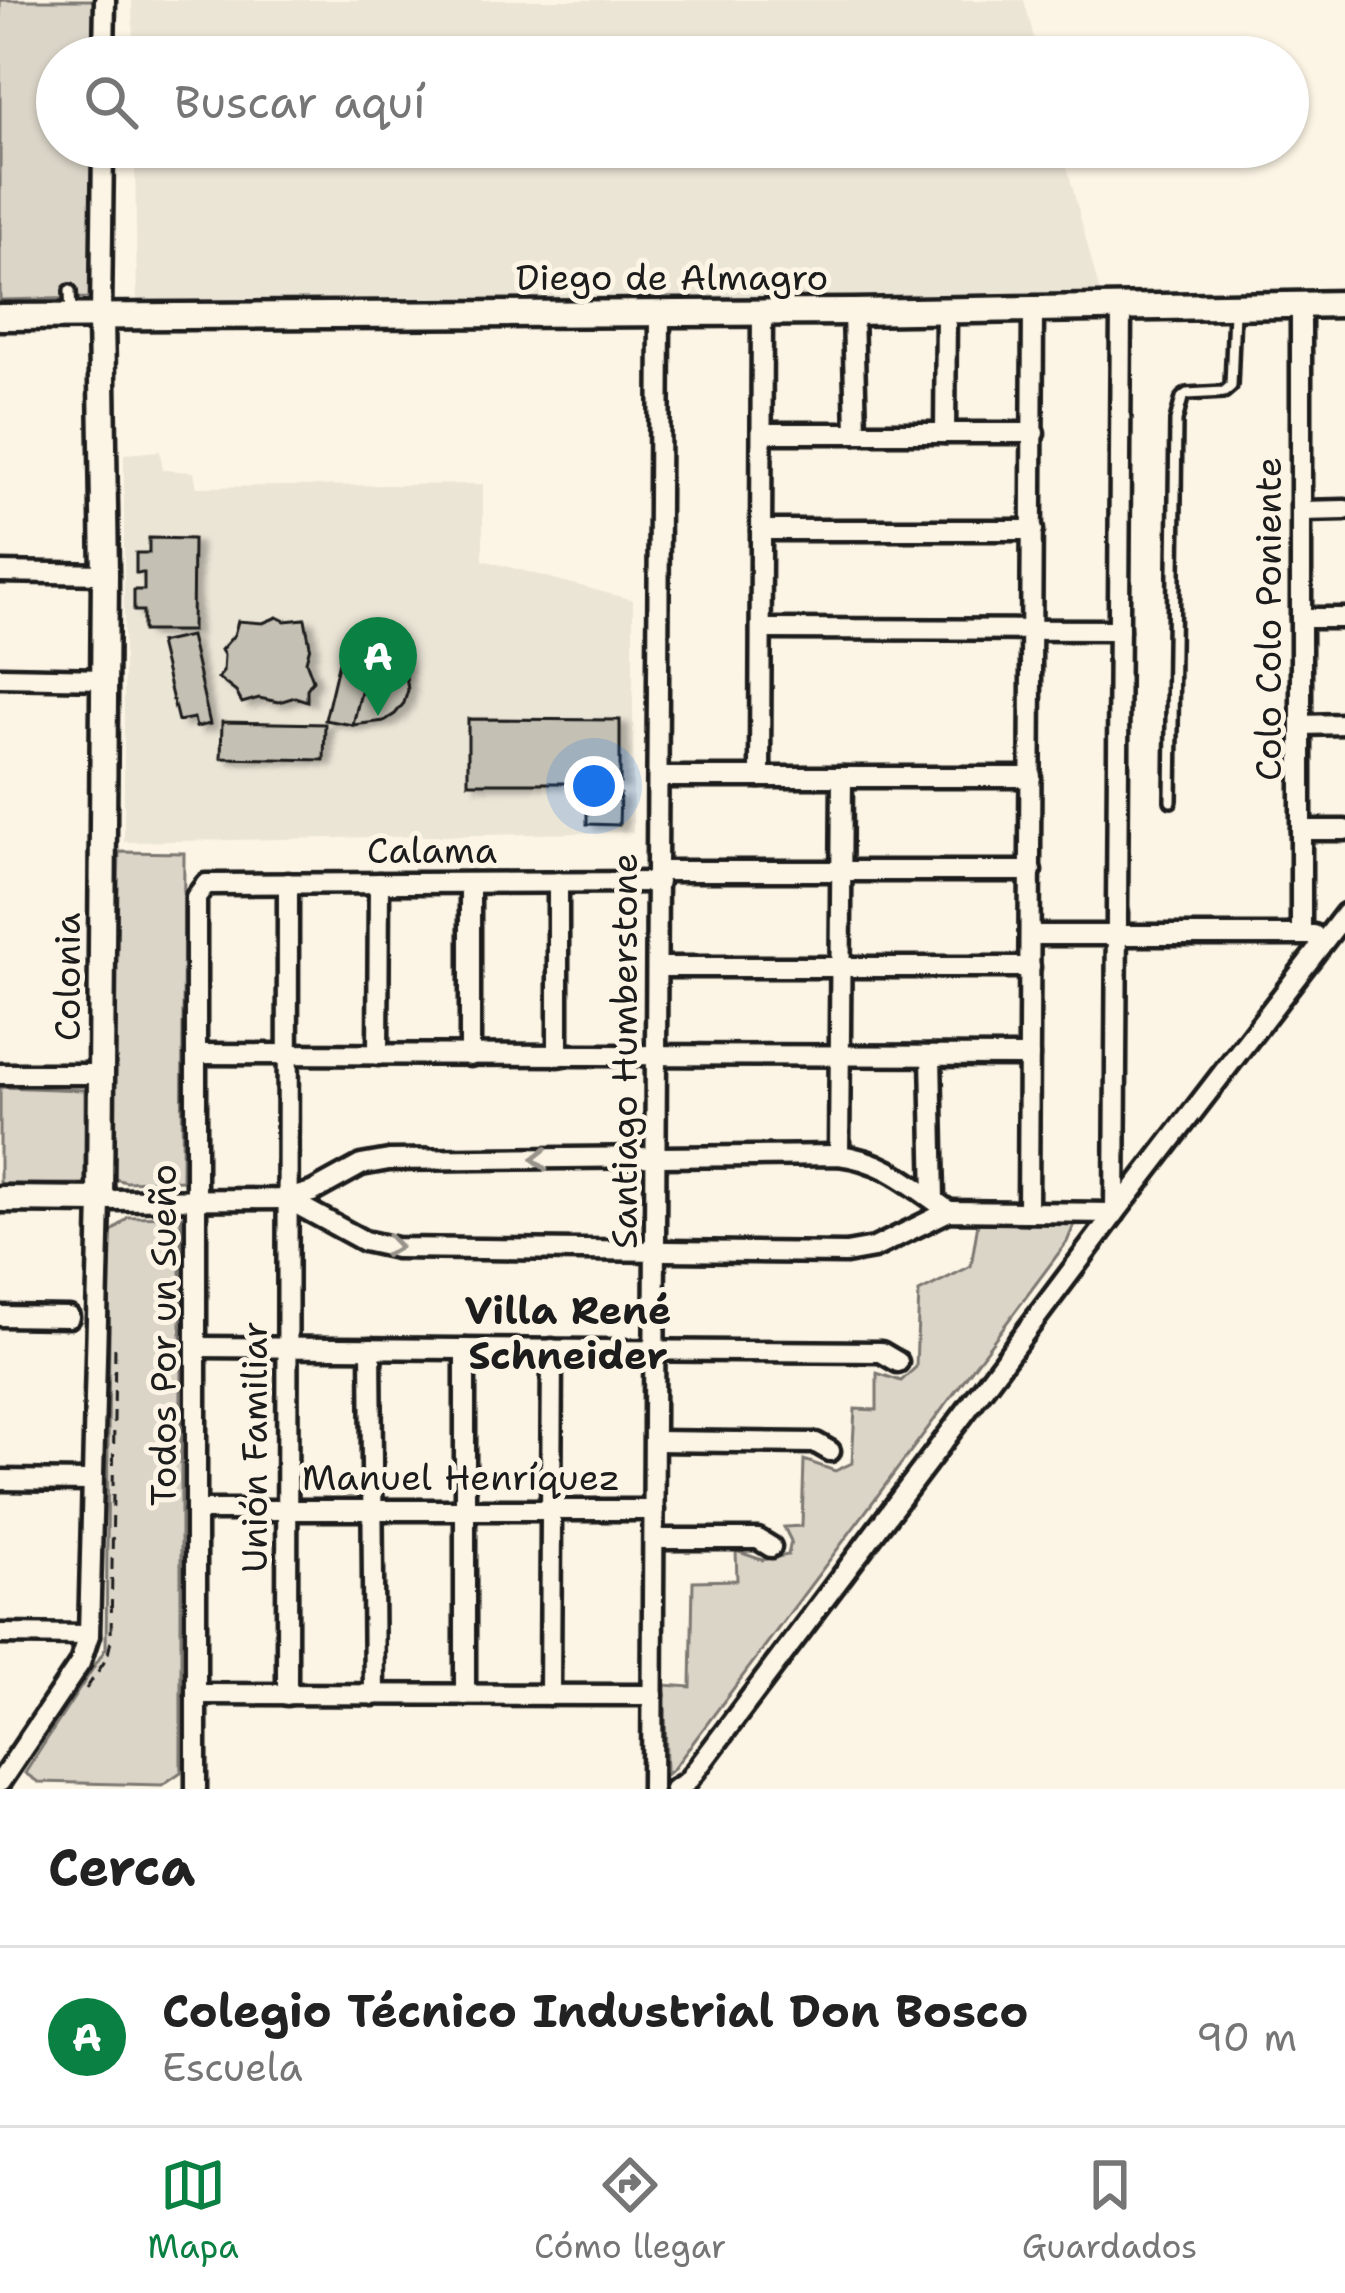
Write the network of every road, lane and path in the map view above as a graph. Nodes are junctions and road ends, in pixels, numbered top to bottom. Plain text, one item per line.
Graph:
1 (105, 0) edge
2 (104, 36) edge
3 (103, 168) edge
4 (1301, 304) junction
5 (1345, 304) edge
6 (1234, 305) junction
7 (1121, 308) junction
8 (1033, 309) junction
9 (946, 310) junction
10 (762, 312) junction
11 (853, 312) junction
12 (660, 313) junction
13 (0, 316) edge
14 (101, 316) junction
15 (762, 433) junction
16 (856, 433) junction
17 (945, 433) junction
18 (1034, 433) junction
19 (1345, 510) edge
20 (1302, 511) junction
21 (761, 530) junction
22 (1033, 530) junction
23 (0, 572) edge
24 (106, 574) junction
25 (1301, 618) junction
26 (1345, 618) edge
27 (761, 628) junction
28 (1032, 629) junction
29 (1119, 630) junction
30 (0, 677) edge
31 (105, 679) junction
32 (1345, 724) edge
33 (1301, 725) junction
34 (659, 777) junction
35 (760, 777) junction
36 (842, 778) junction
37 (1031, 778) junction
38 (1171, 801) dead end
39 (1301, 830) junction
40 (1345, 830) edge
41 (841, 872) junction
42 (1031, 872) junction
43 (659, 876) junction
44 (559, 882) junction
45 (379, 883) junction
46 (470, 883) junction
47 (206, 884) joint
48 (288, 884) junction
49 (1345, 914) edge
50 (1030, 934) junction
51 (1301, 934) junction
52 (1117, 935) junction
53 (1329, 935) junction
54 (658, 967) junction
55 (841, 967) junction
56 (1030, 967) junction
57 (196, 1054) junction
58 (288, 1054) junction
59 (378, 1055) junction
60 (470, 1055) junction
61 (557, 1056) junction
62 (840, 1056) junction
63 (932, 1056) junction
64 (1029, 1056) junction
65 (657, 1057) junction
66 (0, 1074) edge
67 (102, 1075) junction
68 (838, 1155) junction
69 (656, 1159) junction
70 (0, 1199) edge
71 (287, 1199) junction
72 (100, 1200) junction
73 (196, 1200) junction
74 (941, 1205) junction
75 (1028, 1212) junction
76 (1115, 1213) junction
77 (656, 1252) junction
78 (0, 1316) edge
79 (69, 1316) dead end
80 (196, 1348) junction
81 (288, 1348) junction
82 (371, 1348) junction
83 (465, 1349) junction
84 (552, 1349) junction
85 (655, 1350) junction
86 (898, 1362) dead end
87 (655, 1441) junction
88 (830, 1451) dead end
89 (0, 1480) edge
90 (91, 1481) junction
91 (196, 1510) junction
92 (288, 1510) junction
93 (373, 1510) junction
94 (465, 1510) junction
95 (551, 1510) junction
96 (654, 1510) junction
97 (654, 1539) junction
98 (771, 1547) dead end
99 (0, 1634) edge
100 (89, 1635) junction
101 (196, 1694) junction
102 (287, 1694) junction
103 (374, 1695) junction
104 (465, 1695) junction
105 (550, 1695) junction
106 (653, 1695) junction
107 (0, 1782) edge
108 (196, 1789) edge
109 (652, 1789) edge
110 (675, 1789) edge

1 - 2 street
3 - 14 street, Colonia
4 - 5 street, Diego de Almagro
4 - 6 street, Diego de Almagro
4 - 20 street, Colo Colo Poniente
6 - 7 street, Diego de Almagro
6 - 38 lane
7 - 8 street, Diego de Almagro
7 - 29 street
8 - 9 street, Diego de Almagro
8 - 18 street
9 - 11 street, Diego de Almagro
9 - 17 street
10 - 11 street, Diego de Almagro
10 - 12 street, Diego de Almagro
10 - 15 street
11 - 16 street
12 - 14 street, Diego de Almagro
12 - 34 street, Santiago Humberstone
13 - 14 street, Diego de Almagro
14 - 24 street, Colonia
15 - 16 street
15 - 21 street
16 - 17 street
17 - 18 street
18 - 22 street
19 - 20 street
20 - 25 street, Colo Colo Poniente
21 - 22 street
21 - 27 street
22 - 28 street
23 - 24 street
24 - 31 street, Colonia
25 - 26 street
25 - 33 street, Colo Colo Poniente
27 - 28 street
27 - 35 street
28 - 29 street
28 - 37 street
29 - 52 street
30 - 31 street
31 - 67 street, Colonia
32 - 33 street
33 - 39 street, Colo Colo Poniente
34 - 35 street
34 - 43 street, Santiago Humberstone
35 - 36 street
36 - 37 street
36 - 41 street
37 - 42 street
39 - 40 street
39 - 51 street, Colo Colo Poniente
41 - 42 street, Calama
41 - 43 street, Calama
41 - 55 street
42 - 50 street
43 - 44 street, Calama
43 - 54 street, Santiago Humberstone
44 - 46 street, Calama
44 - 61 street
45 - 46 street, Calama
45 - 48 street, Calama
45 - 59 street
46 - 60 street
47 - 48 street, Calama
47 - 57 street, Todos Por un Sueño
48 - 58 street, Unión Familiar
49 - 53 street
50 - 52 street
50 - 56 street
51 - 52 street
51 - 53 street
52 - 76 street
53 - 76 street
54 - 55 street
54 - 65 street, Santiago Humberstone
55 - 56 street
55 - 62 street
56 - 64 street
57 - 58 street
57 - 73 street, Todos Por un Sueño
58 - 59 street
58 - 71 street, Unión Familiar
59 - 60 street
60 - 61 street
61 - 65 street
62 - 63 street
62 - 65 street
62 - 68 street
63 - 64 street
63 - 74 street
64 - 75 street
65 - 69 street, Santiago Humberstone
66 - 67 street
67 - 72 street, Colonia
68 - 69 street
68 - 74 street
69 -> 71 street
69 - 77 street, Santiago Humberstone
70 - 72 street
71 - 73 street
71 -> 77 street
71 - 81 street, Unión Familiar
72 - 73 street
72 - 90 street, Colonia
73 - 80 street, Todos Por un Sueño
74 - 75 street
74 - 77 street
75 - 76 street
76 - 110 street
77 - 85 street, Santiago Humberstone
78 - 79 street
80 - 81 street
80 - 91 street, Todos Por un Sueño
81 - 82 street
81 - 92 street, Unión Familiar
82 - 83 street
82 - 93 street
83 - 84 street
83 - 94 street
84 - 85 street
84 - 95 street
85 - 86 street
85 - 87 street, Santiago Humberstone
87 - 88 street
87 - 96 street, Santiago Humberstone
89 - 90 street
90 - 100 street, Colonia
91 - 92 street, Manuel Henríquez
91 - 101 street, Todos Por un Sueño
92 - 93 street, Manuel Henríquez
92 - 102 street, Unión Familiar
93 - 94 street, Manuel Henríquez
93 - 103 street
94 - 95 street, Manuel Henríquez
94 - 104 street
95 - 96 street, Manuel Henríquez
95 - 105 street
96 - 97 street, Santiago Humberstone
97 - 98 street
97 - 106 street, Santiago Humberstone
99 - 100 street
100 - 107 street, Colonia
101 - 102 street
101 - 108 street, Todos Por un Sueño
102 - 103 street
103 - 104 street
104 - 105 street
105 - 106 street
106 - 109 street, Santiago Humberstone

